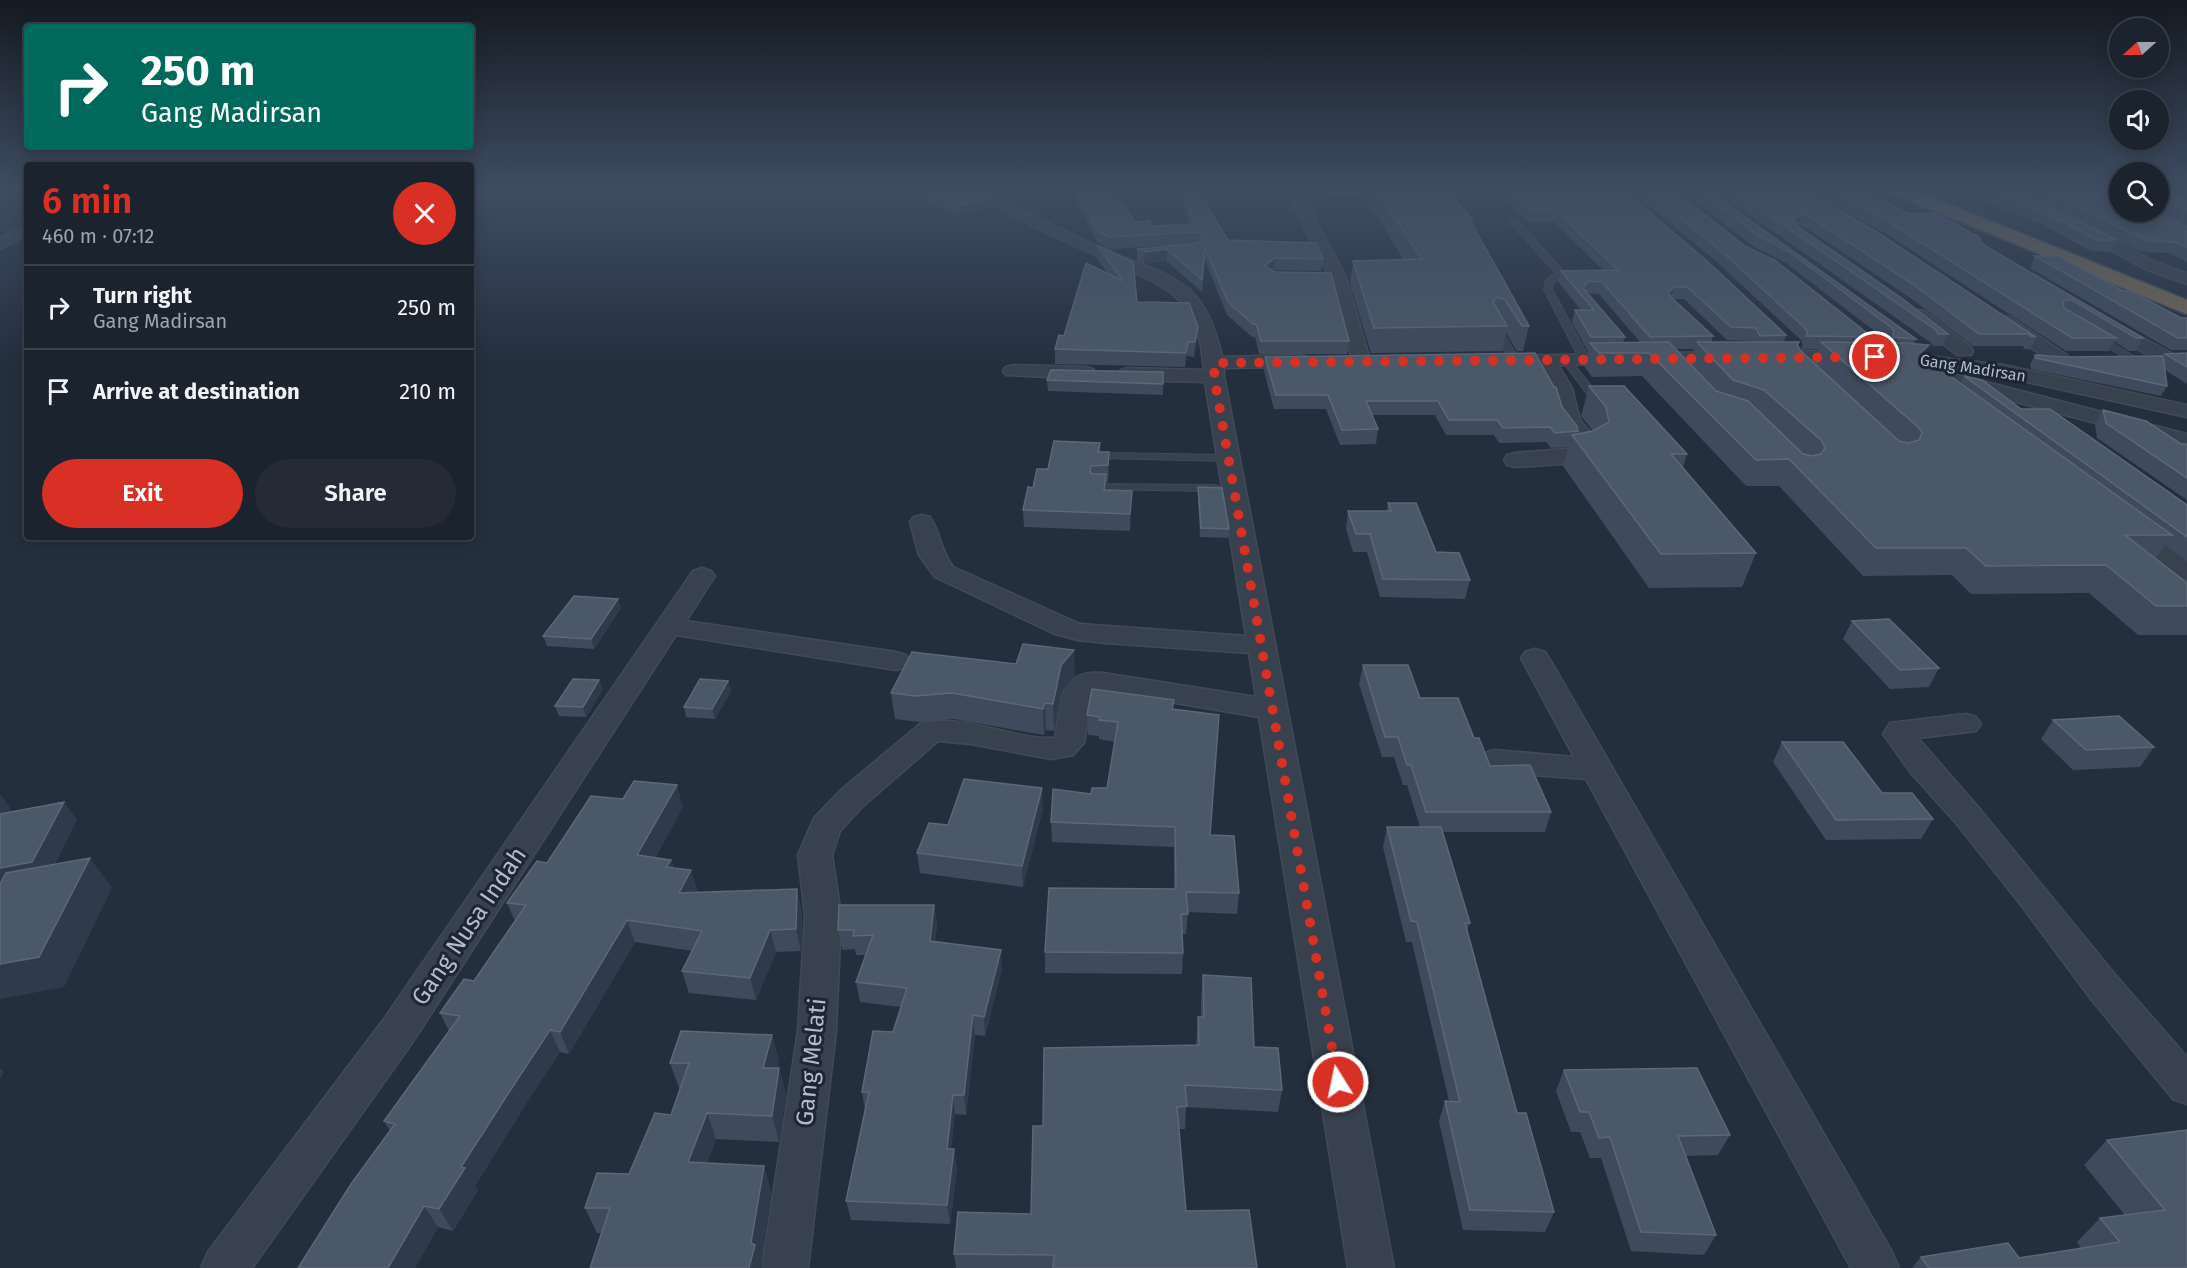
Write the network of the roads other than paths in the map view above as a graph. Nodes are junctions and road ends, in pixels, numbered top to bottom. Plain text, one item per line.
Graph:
1 (1089, 247) edge
2 (1323, 247) edge
3 (1537, 247) edge
4 (2023, 247) edge
5 (2070, 247) edge
6 (2116, 247) edge
7 (1139, 253) edge
8 (1107, 256) junction
9 (1316, 278) edge
10 (1338, 278) junction
11 (2187, 279) edge
12 (2187, 294) edge
13 (1905, 305) edge
14 (2187, 308) edge
15 (1991, 312) edge
16 (2092, 324) joint
17 (1494, 325) edge
18 (1627, 342) edge
19 (1733, 348) junction
20 (1964, 351) junction
21 (1794, 357) junction
22 (2166, 358) junction
23 (2187, 358) edge
24 (1641, 359) junction
25 (1670, 359) junction
26 (2061, 359) junction
27 (2081, 359) edge
28 (2102, 359) edge
29 (2133, 359) junction
30 (1361, 360) junction
31 (1384, 360) edge
32 (1479, 360) edge
33 (1555, 360) junction
34 (1586, 360) junction
35 (1316, 361) edge
36 (1338, 361) edge
37 (1515, 361) junction
38 (1215, 370) junction
39 (1012, 371) dead end
40 (1686, 376) edge
41 (1932, 383) junction
42 (2030, 398) junction
43 (1959, 405) edge
44 (2187, 411) edge
45 (1607, 412) edge
46 (2067, 430) edge
47 (2185, 441) edge
48 (1104, 456) edge
49 (1515, 460) dead end
50 (1231, 473) junction
51 (1096, 487) edge
52 (2119, 520) edge
53 (922, 522) dead end
54 (2187, 572) edge
55 (702, 576) dead end
56 (667, 626) junction
57 (1260, 645) junction
58 (1535, 658) dead end
59 (896, 661) dead end
60 (1271, 710) junction
61 (1966, 724) dead end
62 (1494, 761) dead end
63 (1596, 769) junction
64 (2187, 1086) edge
65 (224, 1268) edge
66 (785, 1268) edge
67 (1371, 1268) edge
68 (1876, 1268) edge

1 - 8 street
2 - 10 street
3 - 34 lane
4 - 14 highway
5 - 12 highway
6 - 11 street
7 - 8 street
8 - 38 street
9 - 10 street
10 - 30 street
13 - 20 street
15 - 26 street
16 - 22 street
16 - 29 lane
17 - 37 lane
18 - 24 street
19 - 21 street, Gang Madirsan
19 - 21 street
19 - 25 street, Gang Madirsan
20 - 21 street
20 - 26 street
21 - 41 street
21 - 44 street, Gang Madirsan
22 - 23 street
22 - 29 street
24 - 25 street, Gang Madirsan
24 - 34 street, Gang Madirsan
25 - 40 street
26 - 27 street
28 - 29 street
30 - 31 street
30 - 36 street
32 - 37 street, Gang Madirsan
33 - 34 street, Gang Madirsan
33 - 37 street, Gang Madirsan
33 - 45 lane
33 - 49 street
35 - 38 street
38 - 39 street
38 - 50 street
41 - 42 street
41 - 43 street
42 - 46 street
42 - 47 street
48 - 50 lane
50 - 51 lane
50 - 57 street
52 - 54 street
53 - 57 street
55 - 56 street, Gang Nusa Indah
56 - 59 street
56 - 65 street, Gang Nusa Indah
57 - 60 street
58 - 63 street
60 - 66 street, Gang Melati
60 - 67 street
61 - 64 street
62 - 63 street
63 - 68 street

